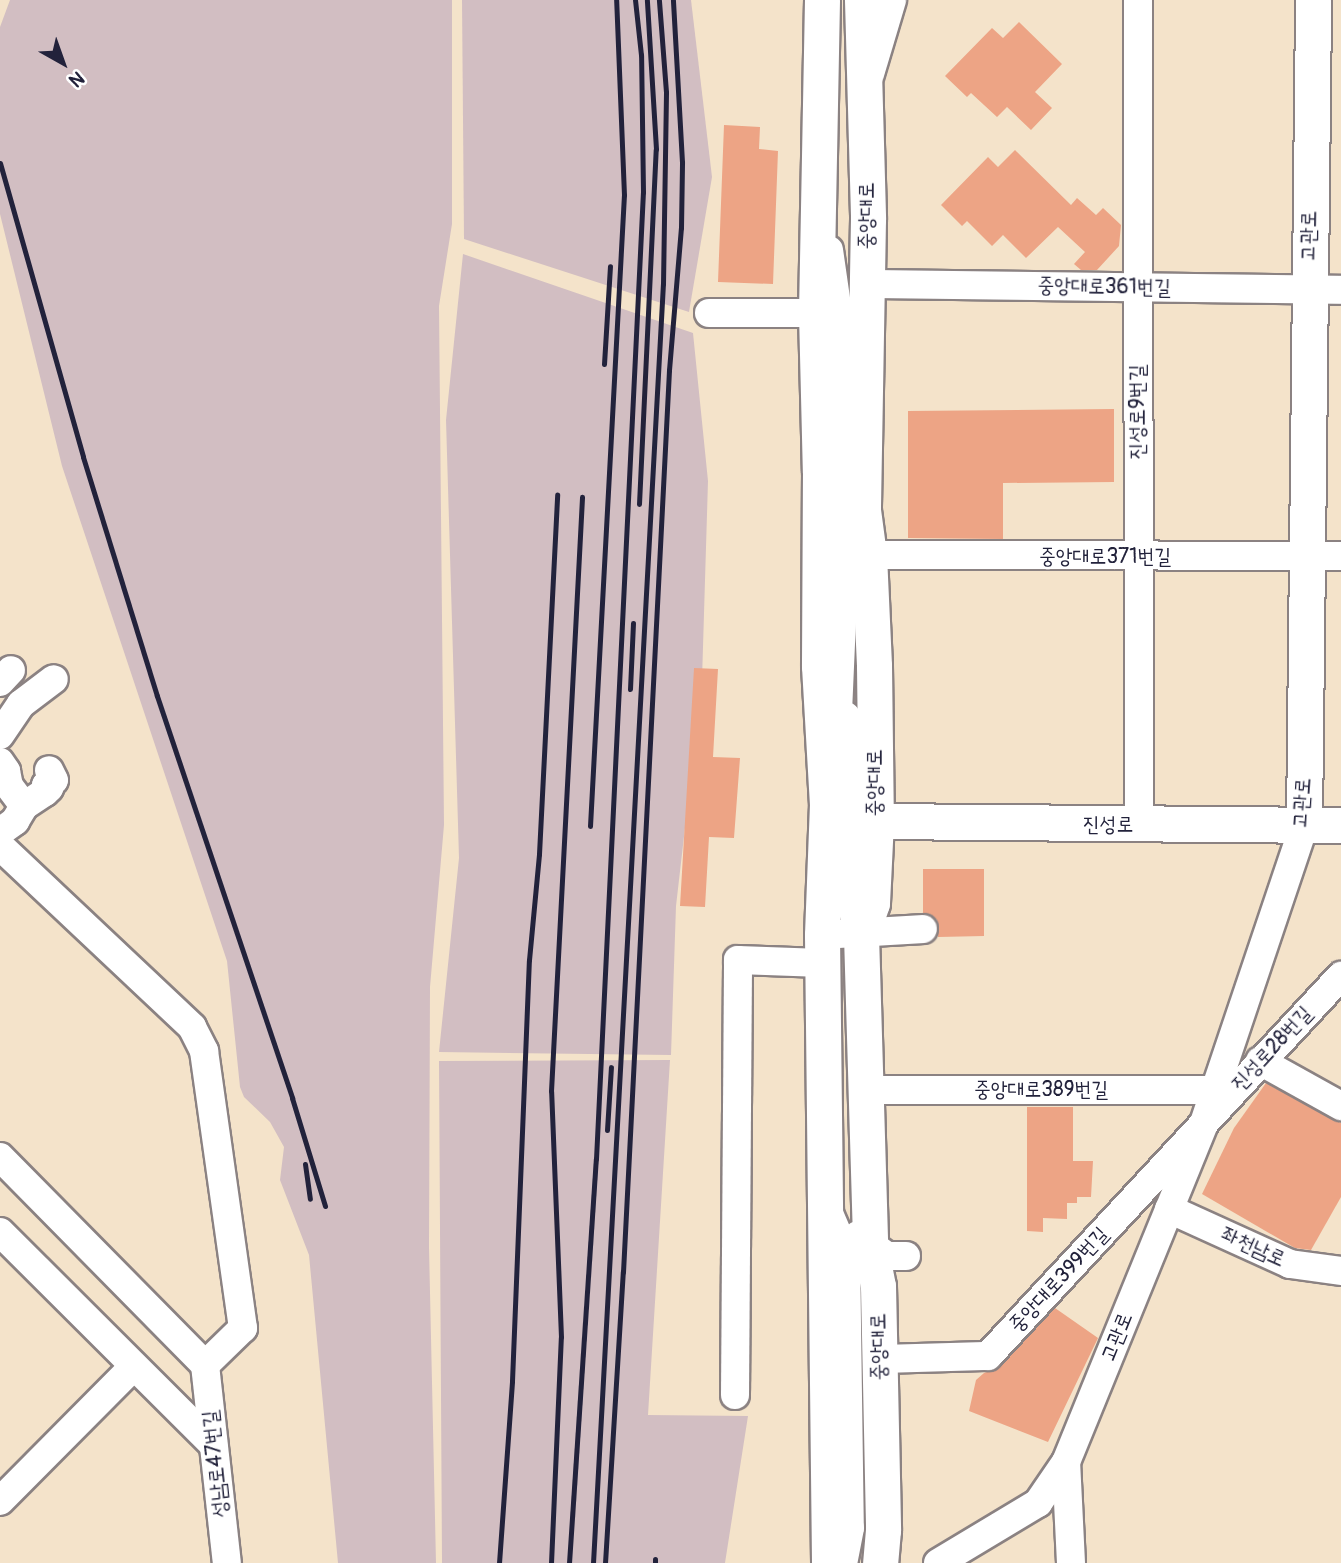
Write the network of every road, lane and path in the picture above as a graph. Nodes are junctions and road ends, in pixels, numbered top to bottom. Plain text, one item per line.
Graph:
1 (822, 0) edge
2 (862, 0) edge
3 (892, 0) edge
4 (1138, 0) edge
5 (1313, 0) edge
6 (864, 94) junction
7 (819, 178) junction
8 (867, 284) junction
9 (1138, 288) junction
10 (1325, 290) edge
11 (709, 313) dead end
12 (816, 313) junction
13 (863, 510) junction
14 (869, 555) junction
15 (1306, 556) junction
16 (1341, 556) edge
17 (1139, 557) junction
18 (54, 679) dead end
19 (0, 735) edge
20 (0, 762) edge
21 (49, 770) dead end
22 (827, 804) junction
23 (24, 806) junction
24 (876, 821) junction
25 (1139, 825) junction
26 (1304, 825) junction
27 (1341, 825) edge
28 (0, 832) edge
29 (0, 846) edge
30 (923, 929) dead end
31 (861, 935) junction
32 (822, 949) junction
33 (1341, 976) edge
34 (1260, 1060) junction
35 (867, 1090) junction
36 (1215, 1090) junction
37 (1341, 1106) edge
38 (1204, 1123) junction
39 (0, 1157) edge
40 (827, 1209) junction
41 (1169, 1209) junction
42 (0, 1232) edge
43 (870, 1245) junction
44 (906, 1256) dead end
45 (1341, 1271) edge
46 (879, 1359) junction
47 (205, 1365) junction
48 (134, 1366) junction
49 (735, 1395) dead end
50 (212, 1444) junction
51 (1066, 1462) junction
52 (0, 1502) edge
53 (227, 1563) edge
54 (830, 1563) edge
55 (843, 1563) edge
56 (859, 1563) edge
57 (880, 1563) edge
58 (938, 1563) edge
59 (1071, 1563) edge

1 - 7 main road
2 - 6 main road, 중앙대로
3 - 6 street
4 - 9 street, 진성로9번길
5 - 10 main road, 고관로
6 - 8 main road, 중앙대로
7 - 12 main road
7 - 22 street
8 - 9 street, 중앙대로361번길
8 - 13 main road, 중앙대로
9 - 10 street, 중앙대로361번길
9 - 17 street, 진성로9번길
10 - 15 main road, 고관로
11 - 12 street
12 - 22 main road
13 - 14 main road, 중앙대로
13 - 31 street
14 - 17 street, 중앙대로371번길
14 - 24 main road, 중앙대로
15 - 16 street, 중앙대로371번길
15 - 17 street, 중앙대로371번길
15 - 26 main road, 고관로
17 - 25 street, 진성로9번길
18 - 19 street
20 - 23 street
21 - 23 street
22 - 32 main road
23 - 28 street
24 - 25 main road, 진성로
24 - 31 main road, 중앙대로
25 - 26 main road, 진성로
26 - 27 main road, 진성로
26 - 36 street, 고관로
29 - 47 street
30 - 31 street
31 - 32 street
31 - 35 main road, 중앙대로
32 - 40 main road
32 - 49 street
33 - 34 street, 진성로28번길
34 - 37 street
34 - 38 street, 진성로28번길
35 - 36 street, 중앙대로389번길
35 - 43 main road, 중앙대로
36 - 38 street, 고관로
38 - 41 street, 고관로
38 - 46 street, 중앙대로399번길
39 - 47 street
40 - 43 street
40 - 54 main road
40 - 55 street
41 - 45 street, 좌천남로
41 - 51 street, 고관로
42 - 48 street
43 - 44 street
43 - 46 main road, 중앙대로
43 - 56 street
46 - 57 main road, 중앙대로
47 - 50 street, 성남로47번길
48 - 50 street
48 - 52 street
50 - 53 street, 성남로47번길
51 - 58 street
51 - 59 street, 고관로

